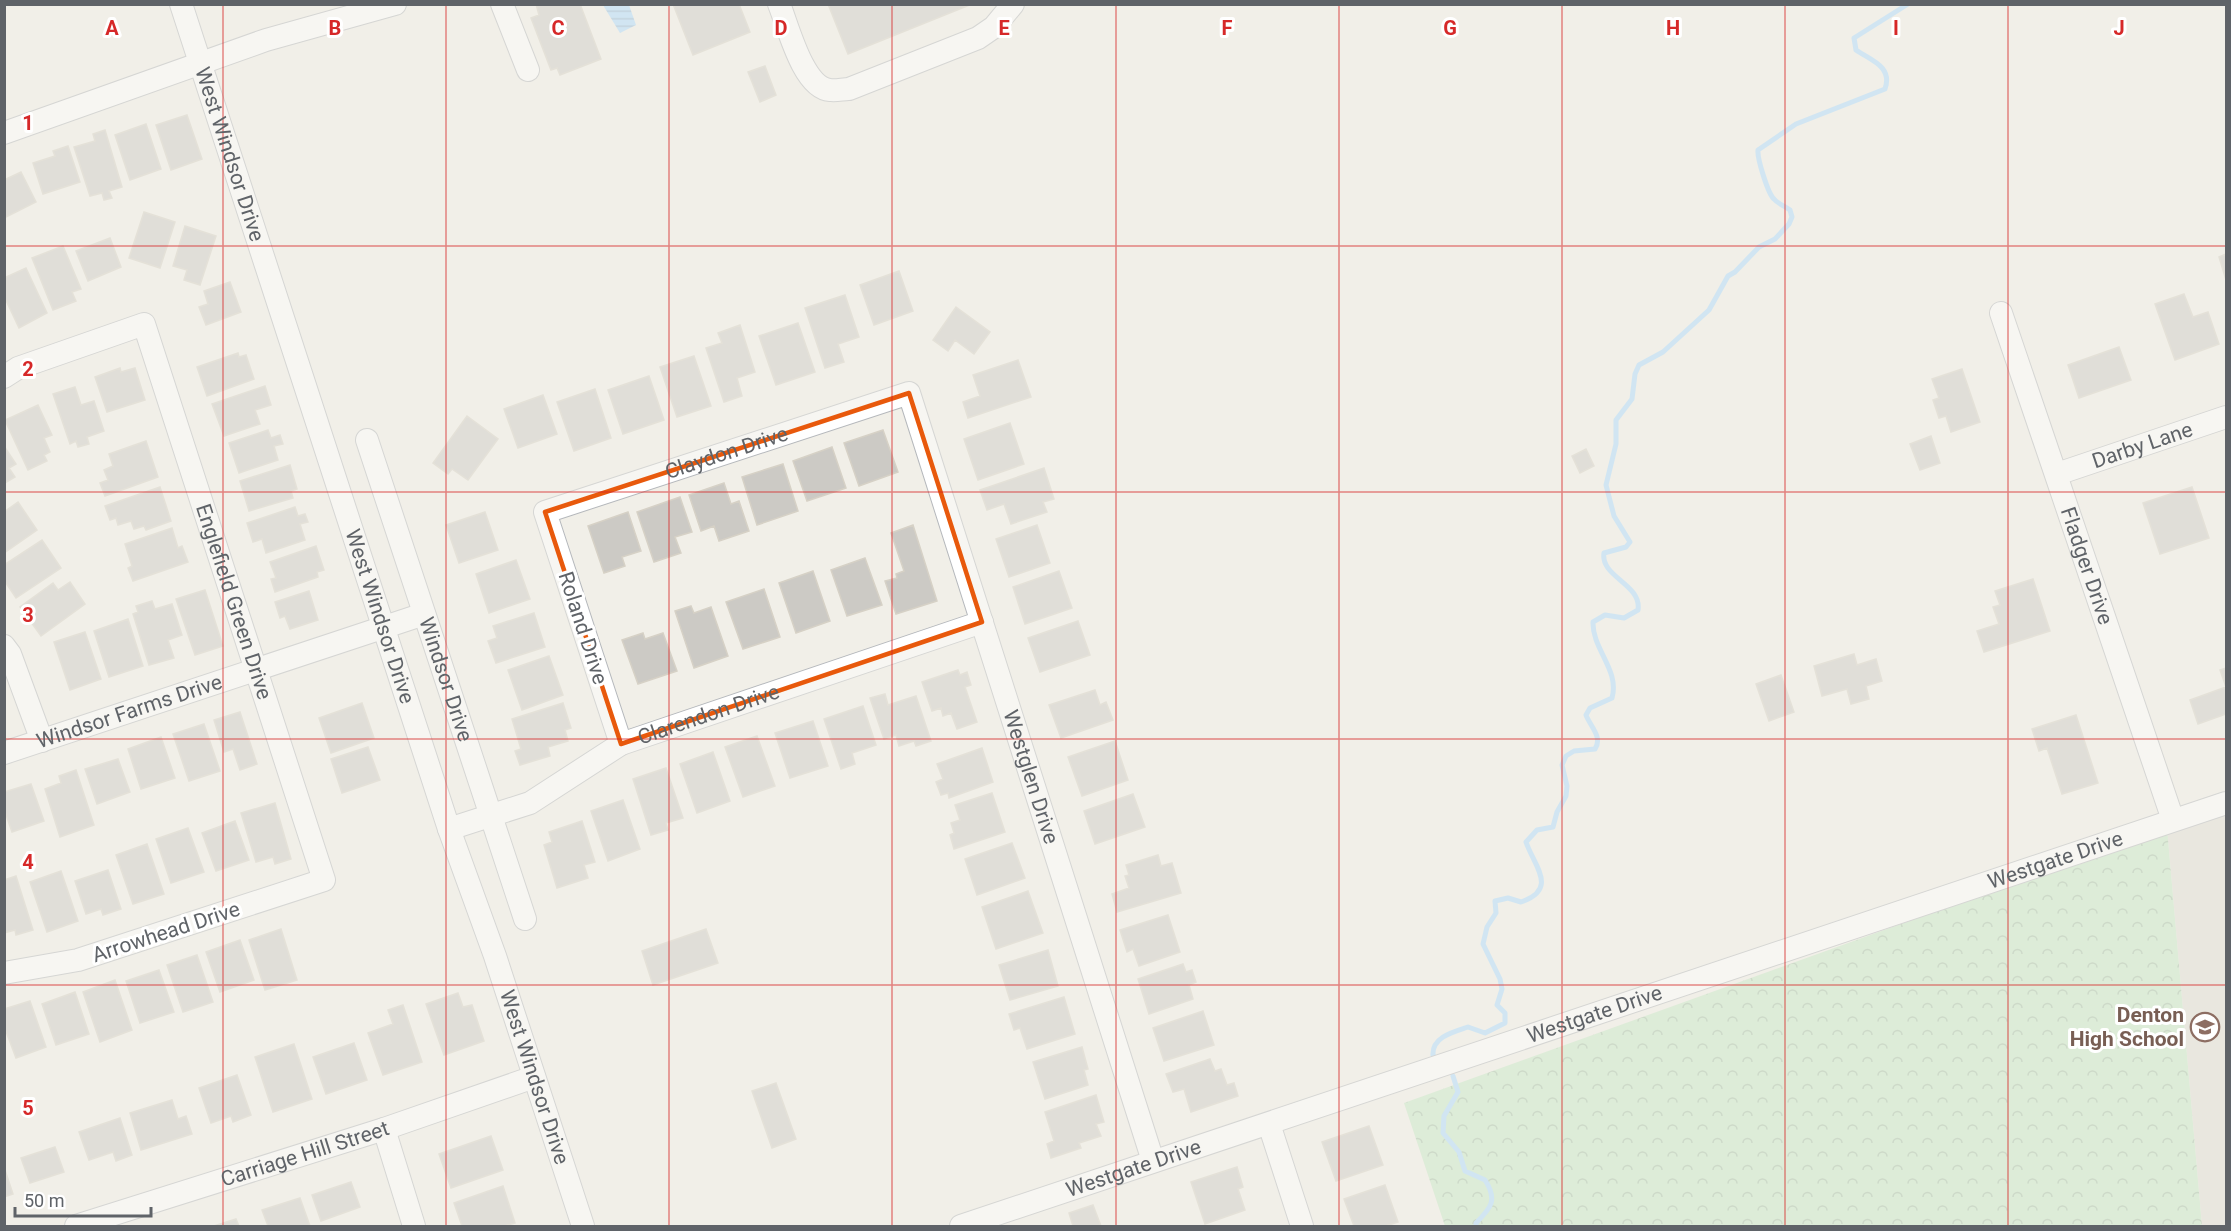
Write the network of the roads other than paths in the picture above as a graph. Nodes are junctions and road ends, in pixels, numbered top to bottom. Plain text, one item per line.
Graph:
1 (181, 4) edge
2 (395, 4) edge
3 (502, 4) edge
4 (779, 4) edge
5 (1013, 4) edge
6 (200, 64) junction
7 (528, 70) dead end
8 (4, 133) edge
9 (2001, 313) dead end
10 (4, 377) edge
11 (909, 393) joint
12 (2226, 417) edge
13 (368, 440) dead end
14 (2057, 474) junction
15 (545, 512) joint
16 (424, 614) junction
17 (982, 622) junction
18 (383, 627) junction
19 (4, 646) edge
20 (258, 669) junction
21 (42, 741) junction
22 (621, 744) junction
23 (4, 753) edge
24 (2226, 803) edge
25 (490, 816) junction
26 (2173, 820) junction
27 (449, 829) junction
28 (324, 880) joint
29 (525, 919) dead end
30 (4, 973) edge
31 (534, 1077) junction
32 (1269, 1124) junction
33 (384, 1129) junction
34 (1153, 1161) junction
35 (1022, 1217) edge
36 (76, 1227) edge
37 (414, 1227) edge
38 (583, 1227) edge
39 (961, 1227) edge
40 (1302, 1227) edge

1 - 6 street, West Windsor Drive
2 - 6 street
3 - 7 street
4 - 5 street
6 - 8 street
6 - 18 street, West Windsor Drive
9 - 14 street, Fladger Drive
10 - 20 street, Englefield Green Drive
11 - 15 street, Claydon Drive
11 - 17 street, Westglen Drive
12 - 14 street, Darby Lane
13 - 16 street, Windsor Drive
14 - 26 street, Fladger Drive
15 - 22 street, Roland Drive
16 - 18 street, Windsor Farms Drive
16 - 25 street, Windsor Drive
17 - 22 street, Clarendon Drive
17 - 34 street, Westglen Drive
18 - 20 street, Windsor Farms Drive
18 - 27 street, West Windsor Drive
19 - 21 street
20 - 21 street, Windsor Farms Drive
20 - 28 street, Englefield Green Drive
21 - 23 street, Windsor Farms Drive
22 - 25 street, Clarendon Drive
24 - 26 street, Westgate Drive
25 - 27 street, Clarendon Drive
25 - 29 street, Windsor Drive
26 - 32 street, Westgate Drive
27 - 31 street, West Windsor Drive
28 - 30 street, Arrowhead Drive
31 - 33 street, Carriage Hill Street
31 - 38 street, West Windsor Drive
32 - 34 street, Westgate Drive
32 - 40 street
33 - 36 street, Carriage Hill Street
33 - 37 street
34 - 35 street, Westgate Drive
35 - 39 street, Westgate Drive

